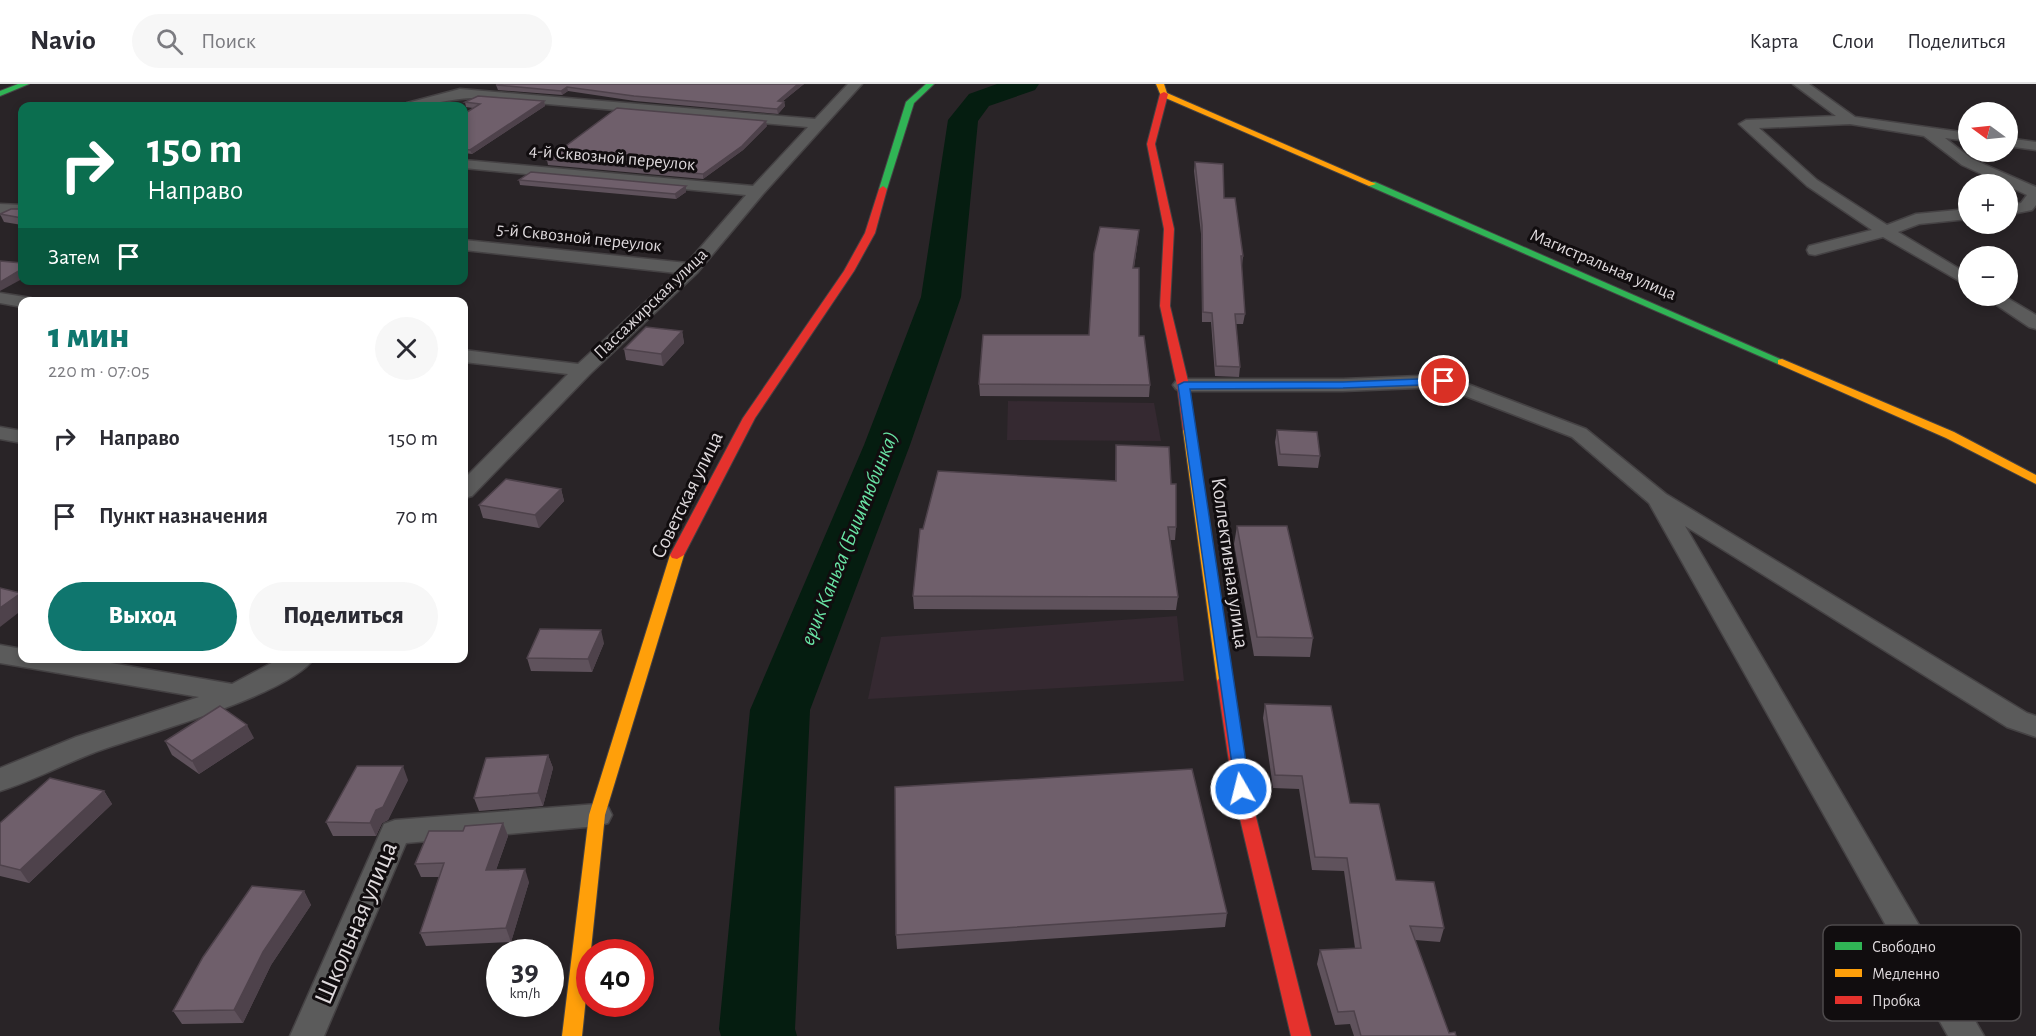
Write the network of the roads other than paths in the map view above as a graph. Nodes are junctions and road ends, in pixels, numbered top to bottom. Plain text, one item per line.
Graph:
1 (25, 84) edge
2 (855, 84) edge
3 (930, 84) edge
4 (1800, 84) edge
5 (1162, 89) edge
6 (0, 94) edge
7 (427, 102) edge
8 (1850, 120) junction
9 (820, 124) junction
10 (1929, 132) junction
11 (1958, 136) edge
12 (2018, 144) edge
13 (2036, 146) edge
14 (468, 164) edge
15 (757, 191) junction
16 (2036, 194) edge
17 (2018, 208) edge
18 (0, 209) edge
19 (18, 210) edge
20 (1958, 215) edge
21 (1885, 231) junction
22 (468, 245) edge
23 (1815, 250) dead end
24 (691, 269) junction
25 (1958, 275) edge
26 (0, 298) edge
27 (18, 301) edge
28 (2009, 306) edge
29 (2036, 322) edge
30 (468, 356) edge
31 (583, 370) junction
32 (1184, 385) junction
33 (0, 433) edge
34 (18, 436) edge
35 (2036, 480) edge
36 (468, 487) edge
37 (1658, 499) junction
38 (0, 654) edge
39 (18, 657) edge
40 (54, 663) edge
41 (295, 663) edge
42 (232, 693) junction
43 (2036, 727) edge
44 (0, 780) edge
45 (597, 815) junction
46 (1903, 925) edge
47 (1958, 1021) edge
48 (307, 1036) edge
49 (572, 1036) edge
50 (1302, 1036) edge
51 (1967, 1036) edge

1 - 6 street
2 - 9 street, Пассажирская улица
3 - 45 street, Советская улица
4 - 8 street
5 - 32 street, Коллективная улица
5 - 35 street, Магистральная улица
7 - 9 street
8 - 10 street
8 - 21 street
9 - 15 street, Пассажирская улица
10 - 11 street
10 - 16 street
12 - 13 street
14 - 15 street, 4-й Сквозной переулок
15 - 24 street, Пассажирская улица
16 - 17 street
18 - 19 street
20 - 21 street
21 - 23 street
21 - 25 street
22 - 24 street, 5-й Сквозной переулок
24 - 31 street, Пассажирская улица
26 - 27 street
28 - 29 street
30 - 31 street
31 - 36 street, Пассажирская улица
32 - 37 street
32 - 50 street, Коллективная улица
33 - 34 street
37 - 43 street
37 - 46 street
38 - 39 street
40 - 42 street
41 - 42 street
42 - 44 street
45 - 48 street, Школьная улица
45 - 49 street, Советская улица
47 - 51 street

